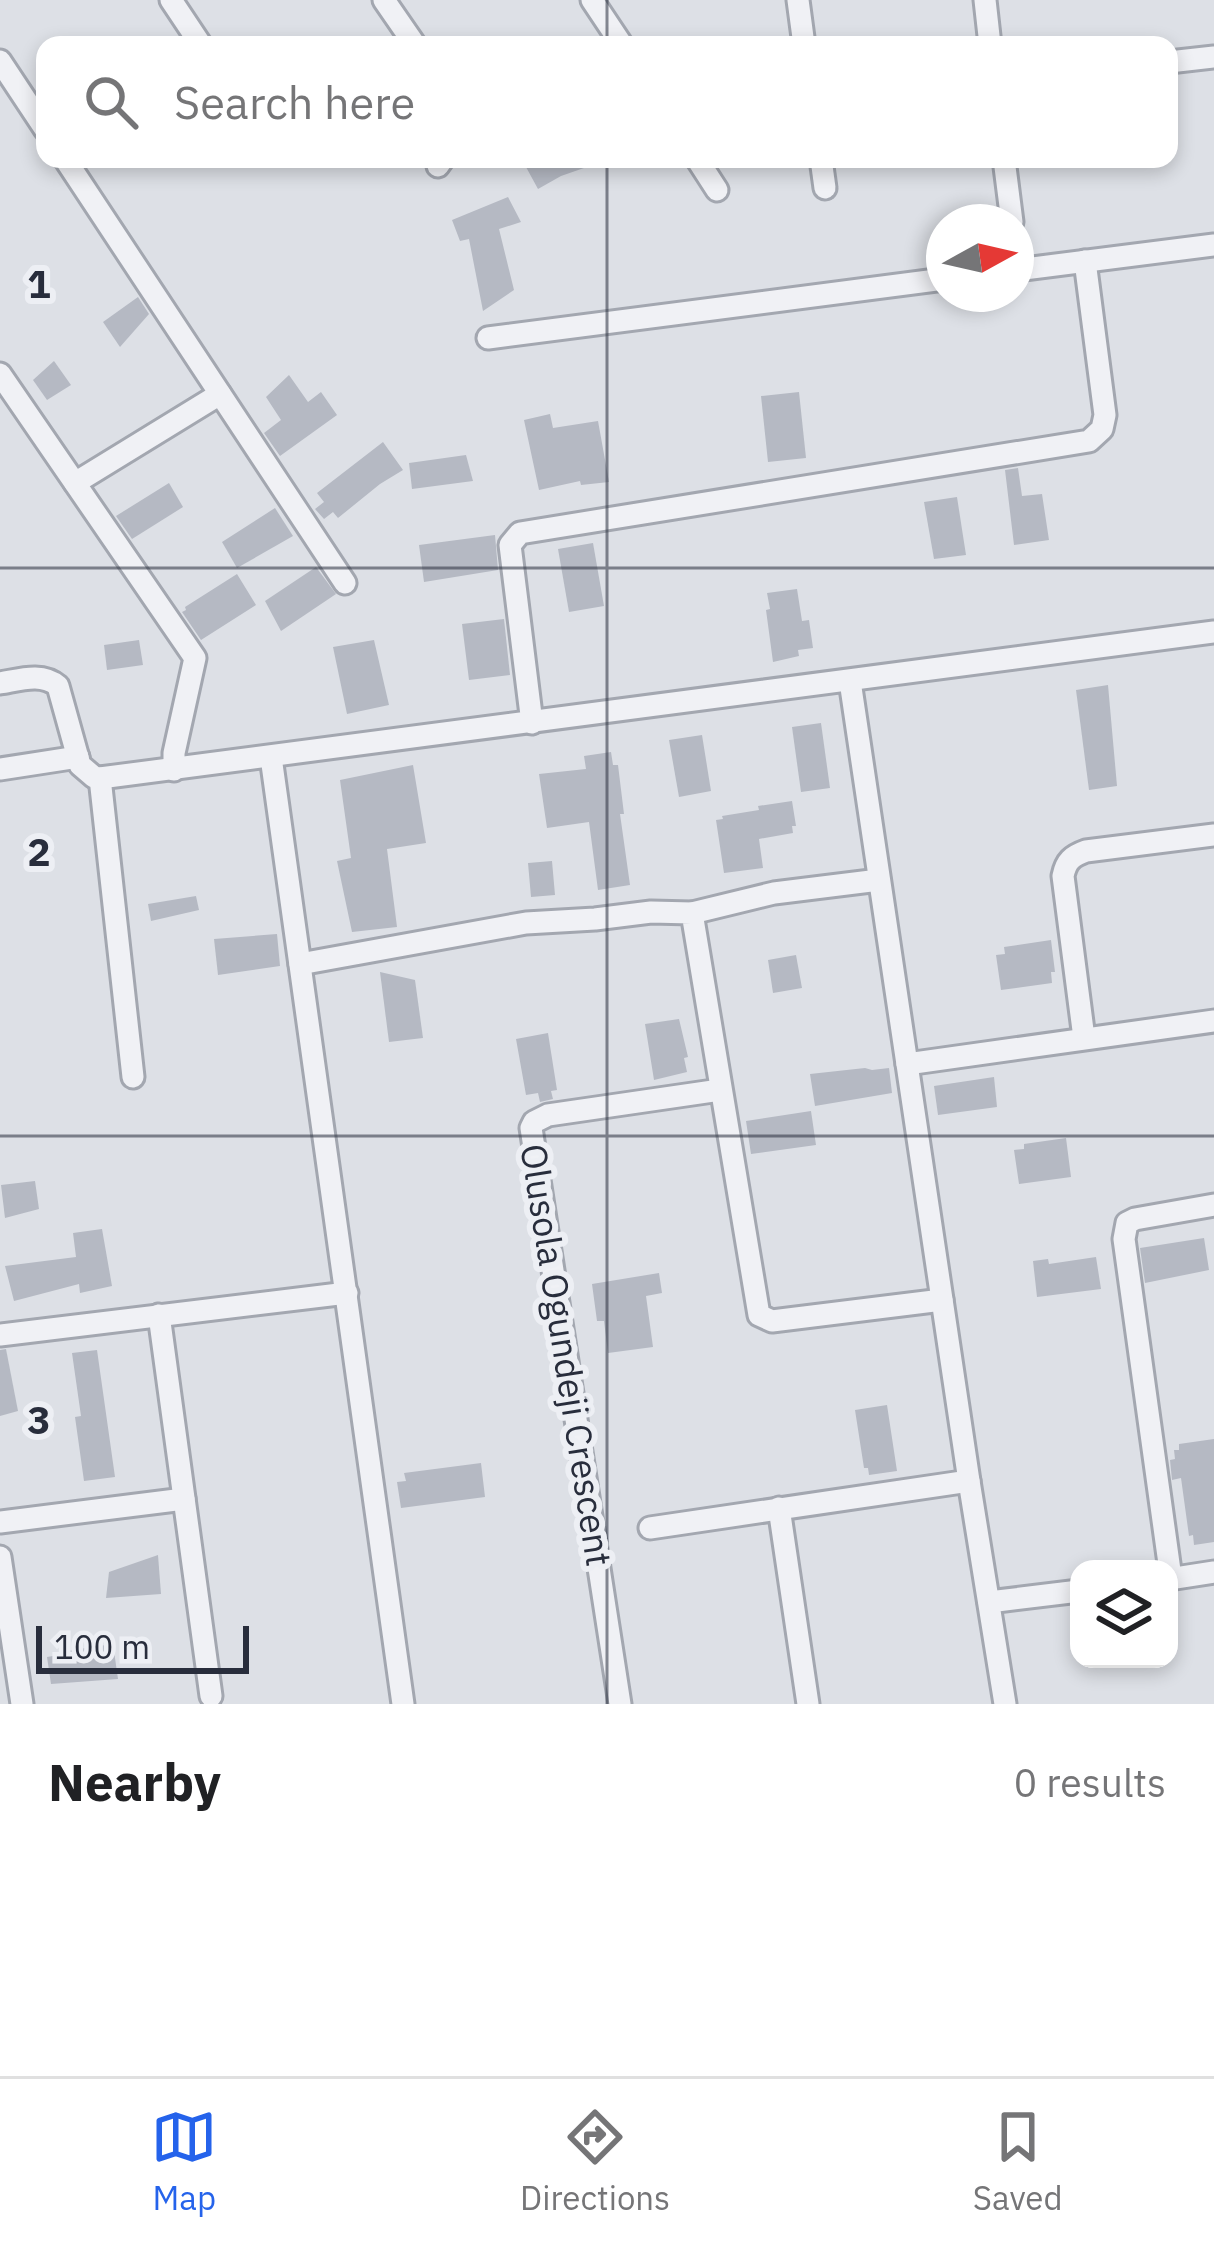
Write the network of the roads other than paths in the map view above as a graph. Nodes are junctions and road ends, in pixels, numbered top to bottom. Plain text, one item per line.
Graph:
1 (171, 0) edge
2 (384, 0) edge
3 (592, 0) edge
4 (798, 0) edge
5 (985, 0) edge
6 (195, 36) edge
7 (409, 36) edge
8 (616, 36) edge
9 (803, 36) edge
10 (989, 36) edge
11 (1214, 58) edge
12 (0, 61) edge
13 (1178, 61) edge
14 (36, 115) edge
15 (71, 168) edge
16 (703, 168) edge
17 (822, 168) edge
18 (1005, 168) edge
19 (825, 188) dead end
20 (718, 190) dead end
21 (1010, 204) edge
22 (1214, 245) edge
23 (1085, 262) junction
24 (1034, 265) edge
25 (926, 281) edge
26 (488, 338) dead end
27 (0, 374) edge
28 (220, 394) junction
29 (75, 483) junction
30 (345, 584) dead end
31 (1214, 632) edge
32 (850, 681) junction
33 (0, 682) edge
34 (532, 723) junction
35 (78, 757) junction
36 (271, 757) junction
37 (0, 769) edge
38 (174, 770) junction
39 (100, 778) junction
40 (1214, 835) edge
41 (880, 880) junction
42 (692, 913) junction
43 (300, 964) junction
44 (1214, 1021) edge
45 (1084, 1038) junction
46 (907, 1064) junction
47 (133, 1077) dead end
48 (720, 1090) junction
49 (1214, 1205) edge
50 (346, 1292) junction
51 (942, 1300) junction
52 (159, 1315) junction
53 (0, 1335) edge
54 (969, 1481) junction
55 (184, 1499) junction
56 (778, 1508) junction
57 (0, 1522) edge
58 (650, 1528) dead end
59 (0, 1557) edge
60 (1167, 1560) edge
61 (1214, 1572) edge
62 (1178, 1578) edge
63 (1070, 1592) edge
64 (989, 1602) junction
65 (212, 1696) dead end
66 (22, 1704) edge
67 (404, 1704) edge
68 (620, 1704) edge
69 (808, 1704) edge
70 (1005, 1704) edge

1 - 6 street
2 - 7 street
3 - 8 street
4 - 9 street
5 - 10 street
11 - 13 street
12 - 14 street
15 - 28 street
16 - 20 street
17 - 19 street
18 - 21 street
22 - 23 street
23 - 24 street
23 - 34 street
25 - 26 street
27 - 29 street
28 - 29 street
28 - 30 street
29 - 38 street
31 - 32 street
32 - 34 street
32 - 41 street
33 - 35 street
34 - 36 street
35 - 37 street
35 - 39 street
36 - 38 street
36 - 43 street
38 - 39 street
39 - 47 street
40 - 45 street
41 - 42 street
41 - 46 street
42 - 43 street
42 - 48 street
43 - 50 street
44 - 45 street
45 - 46 street
46 - 51 street
48 - 51 street
48 - 68 street, Olusola Ogundeji Crescent
49 - 60 street
50 - 52 street
50 - 67 street
51 - 54 street
52 - 53 street
52 - 55 street
54 - 56 street
54 - 64 street
55 - 57 street
55 - 65 street
56 - 58 street
56 - 69 street
59 - 66 street
61 - 62 street
63 - 64 street
64 - 70 street

